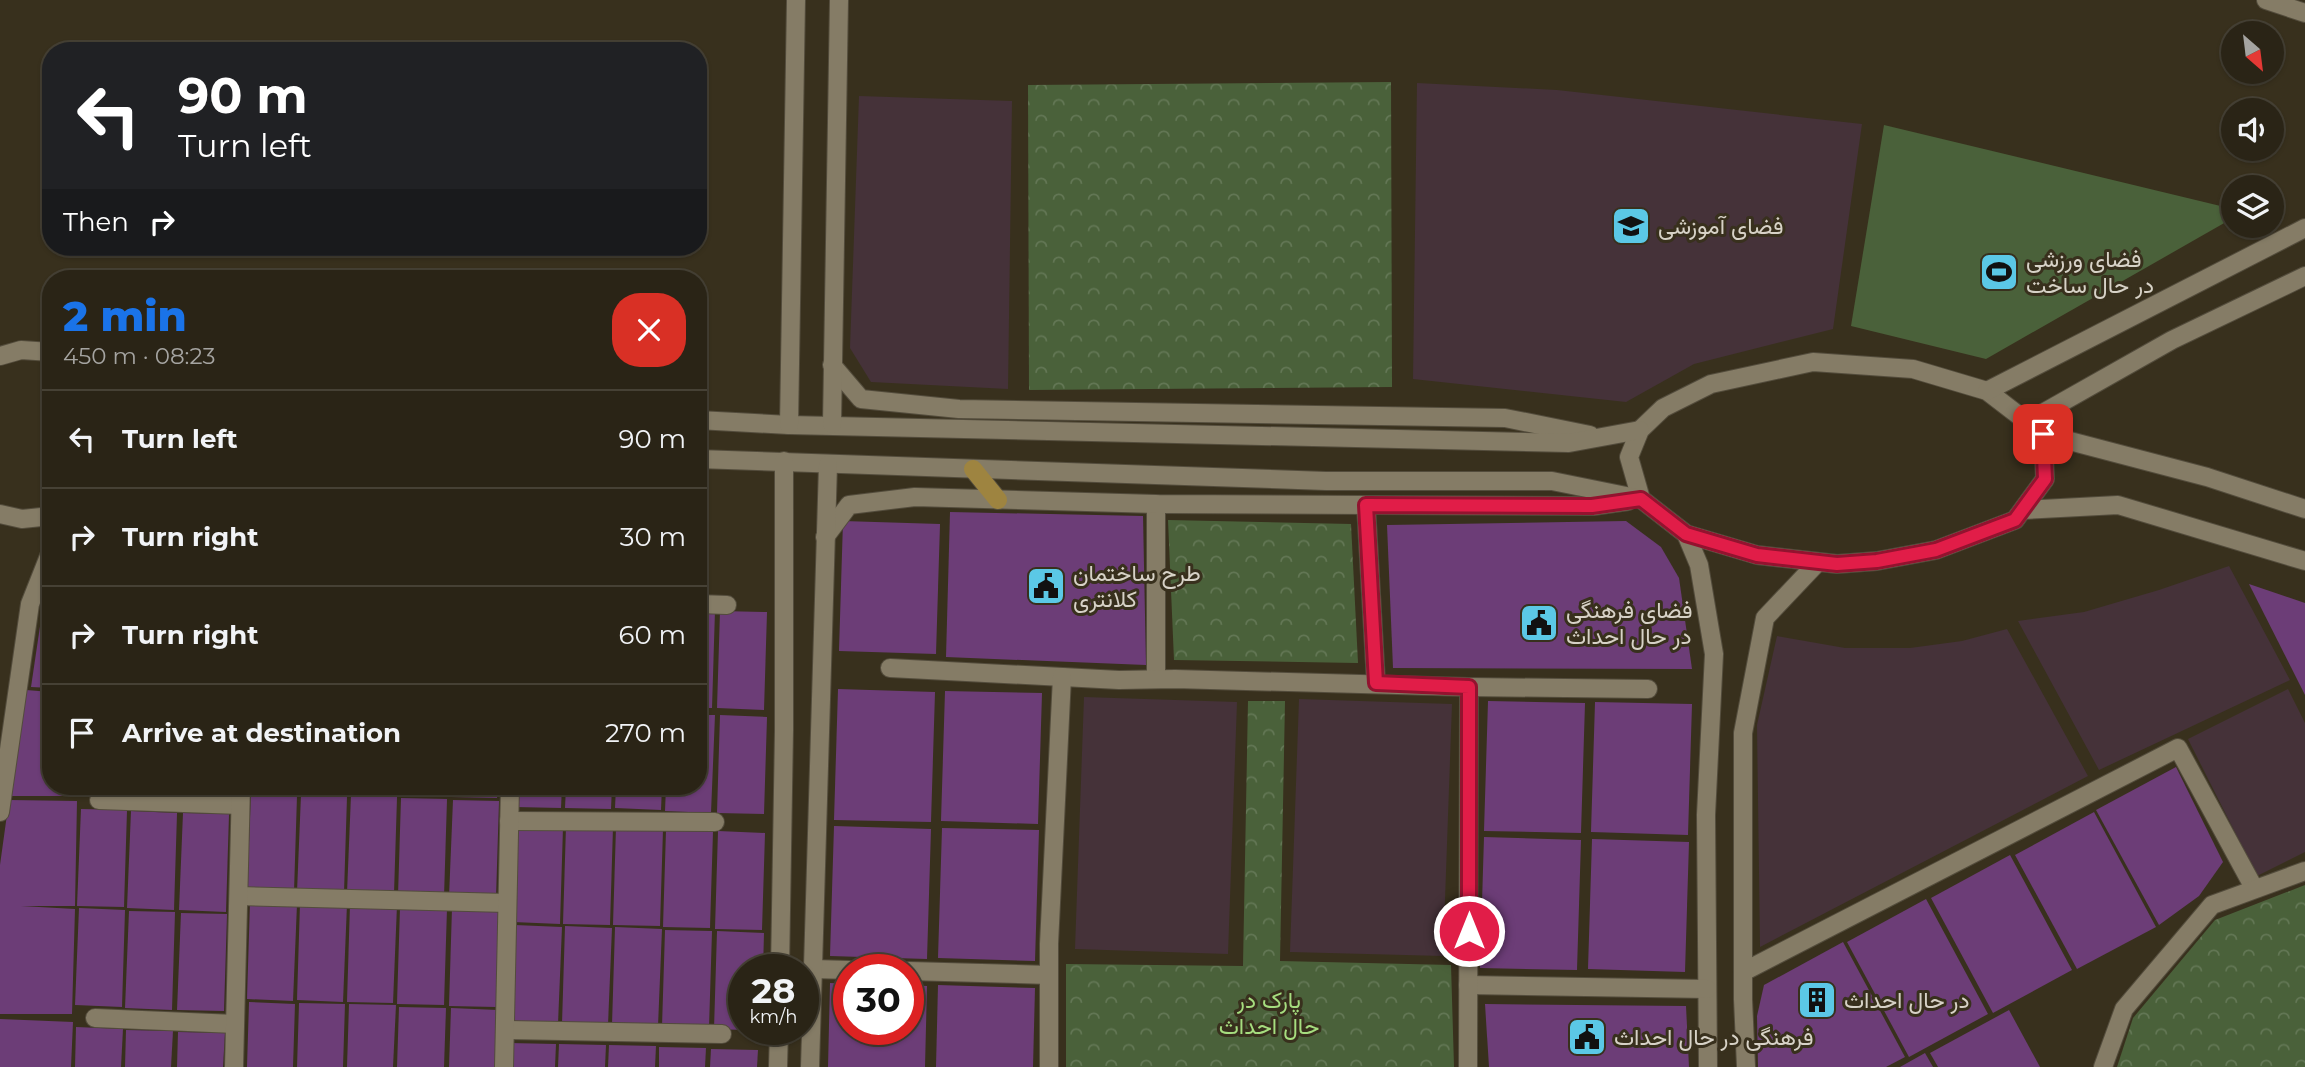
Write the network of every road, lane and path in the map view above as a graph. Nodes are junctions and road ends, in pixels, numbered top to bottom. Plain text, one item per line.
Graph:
1 (796, 0) edge
2 (839, 0) edge
3 (2266, 0) edge
4 (2305, 13) edge
5 (2305, 228) edge
6 (2305, 276) edge
7 (42, 351) edge
8 (0, 356) edge
9 (832, 365) junction
10 (1987, 391) junction
11 (707, 420) edge
12 (2027, 422) junction
13 (832, 424) junction
14 (789, 425) junction
15 (1640, 430) junction
16 (2043, 434) junction
17 (1604, 438) junction
18 (707, 459) edge
19 (784, 461) junction
20 (828, 465) junction
21 (973, 469) junction
22 (998, 499) junction
23 (1641, 499) junction
24 (1156, 504) junction
25 (1366, 505) junction
26 (2305, 509) edge
27 (2023, 510) junction
28 (0, 514) edge
29 (42, 517) edge
30 (1686, 534) junction
31 (825, 537) junction
32 (2273, 552) junction
33 (2305, 561) edge
34 (1818, 562) junction
35 (2305, 572) edge
36 (42, 574) edge
37 (707, 604) edge
38 (727, 605) dead end
39 (890, 668) dead end
40 (1062, 677) junction
41 (1156, 679) junction
42 (1376, 683) junction
43 (1469, 687) junction
44 (1648, 689) dead end
45 (240, 795) edge
46 (510, 795) edge
47 (99, 800) dead end
48 (240, 805) junction
49 (0, 812) edge
50 (509, 821) junction
51 (715, 822) dead end
52 (2305, 871) edge
53 (2254, 888) junction
54 (239, 896) junction
55 (507, 902) junction
56 (780, 954) edge
57 (813, 954) edge
58 (924, 971) edge
59 (1743, 972) junction
60 (1049, 975) junction
61 (1468, 985) junction
62 (1707, 989) junction
63 (95, 1018) dead end
64 (235, 1024) junction
65 (506, 1030) junction
66 (722, 1034) dead end
67 (779, 1045) edge
68 (811, 1045) edge
69 (234, 1067) edge
70 (504, 1067) edge
71 (778, 1067) edge
72 (810, 1067) edge
73 (1049, 1067) edge
74 (1468, 1067) edge
75 (1707, 1067) edge
76 (1746, 1067) edge
77 (2103, 1067) edge

1 - 14 street
2 - 9 street
3 - 4 street
5 - 10 street
6 - 12 street
7 - 8 street
9 - 13 street
9 - 17 street
10 - 12 street
10 - 15 street
11 - 14 street
12 - 16 street
13 - 14 street
13 - 17 street
15 - 17 street
15 - 23 street
16 - 26 street
16 - 27 street
18 - 19 street
19 - 20 street
19 - 56 street
20 - 21 street
20 - 31 street
21 - 22 main road
21 - 23 street
22 - 24 street
22 - 31 street
23 - 25 street
23 - 30 street
24 - 25 street
24 - 41 street
25 - 42 street
27 - 32 street
27 - 34 street
28 - 29 street
30 - 34 street
30 - 62 street
31 - 57 street
32 - 33 street
32 - 35 street
34 - 59 street
36 - 49 street
37 - 38 street
39 - 40 street
40 - 41 street
40 - 60 street
41 - 42 street
42 - 43 street
43 - 44 street
43 - 61 street
45 - 48 street
46 - 50 street
47 - 48 street
48 - 54 street
50 - 51 street
50 - 55 street
52 - 53 street
53 - 59 street
53 - 77 street
54 - 55 street
54 - 64 street
55 - 65 street
58 - 60 street
59 - 76 street
60 - 73 street
61 - 62 street
61 - 74 street
62 - 75 street
63 - 64 street
64 - 69 street
65 - 66 street
65 - 70 street
67 - 71 street
68 - 72 street

